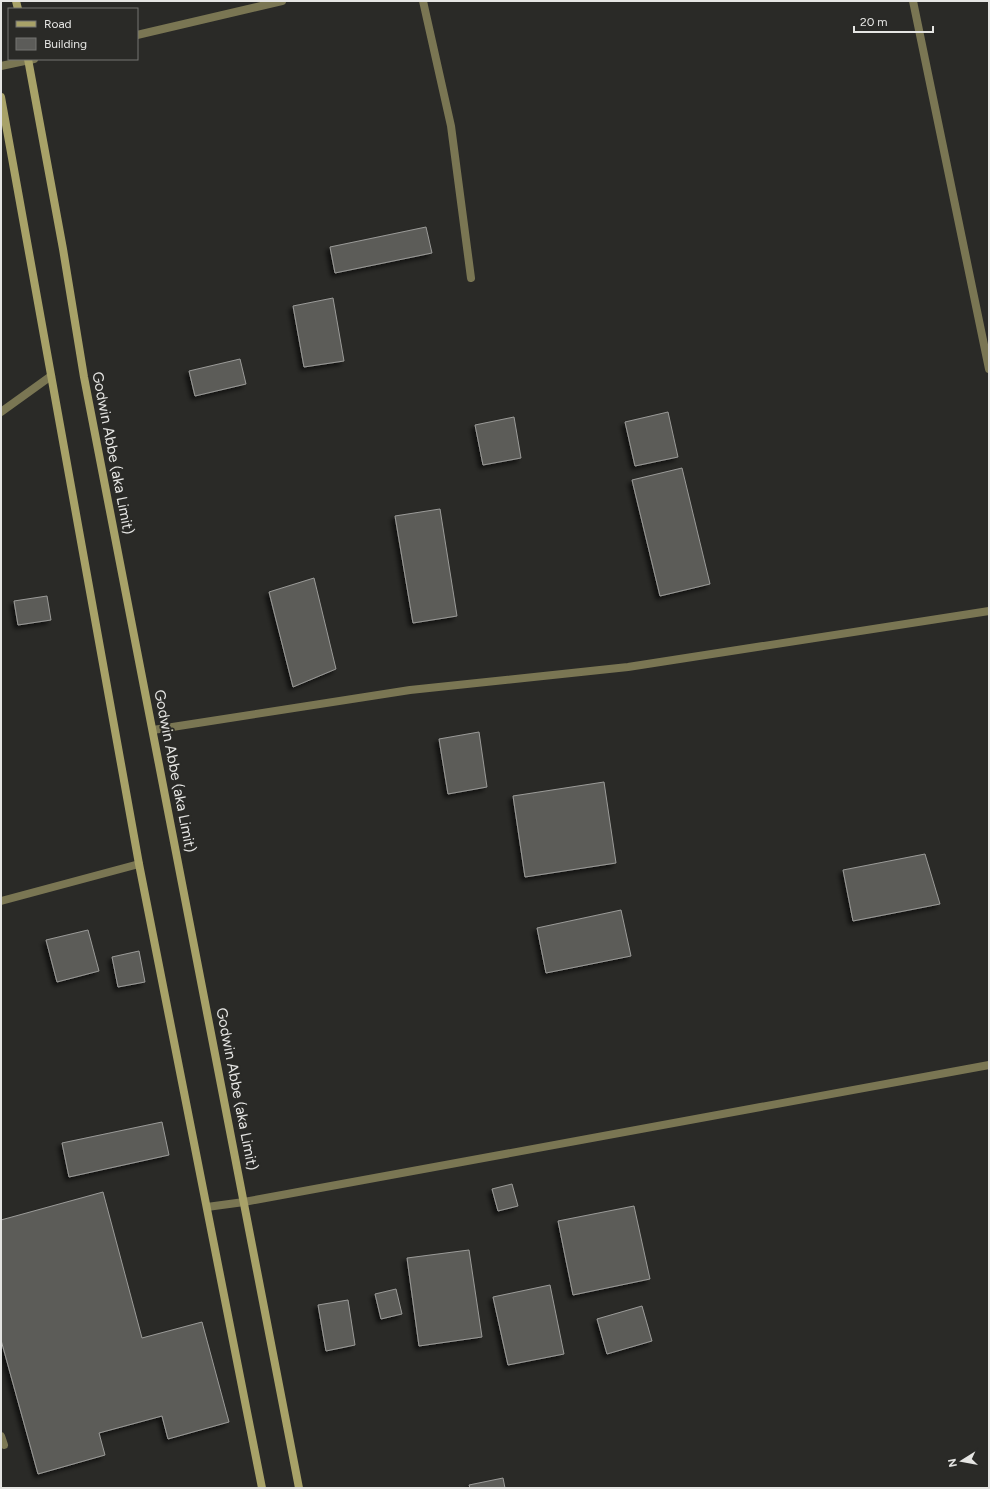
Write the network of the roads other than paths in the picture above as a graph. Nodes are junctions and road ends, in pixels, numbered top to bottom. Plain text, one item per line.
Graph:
1 (282, 1) edge
2 (423, 1) edge
3 (913, 1) edge
4 (138, 35) edge
5 (26, 60) edge
6 (30, 60) edge
7 (1, 66) edge
8 (1, 97) edge
9 (471, 278) dead end
10 (989, 369) edge
11 (51, 376) junction
12 (1, 412) edge
13 (989, 611) edge
14 (153, 730) junction
15 (139, 864) junction
16 (1, 901) edge
17 (989, 1065) edge
18 (244, 1202) junction
19 (207, 1207) junction
20 (1, 1436) edge
21 (4, 1445) dead end
22 (262, 1488) edge
23 (299, 1488) edge

1 - 4 street
2 - 9 street
3 - 10 street
5 - 7 street
6 - 14 street, Godwin Abbe (aka Limit)
8 - 11 street
11 - 12 street
11 - 15 street
13 - 14 street
14 - 18 street, Godwin Abbe (aka Limit)
15 - 16 street
15 - 19 street
17 - 18 street
18 - 19 street
18 - 23 street, Godwin Abbe (aka Limit)
19 - 22 street
20 - 21 street

